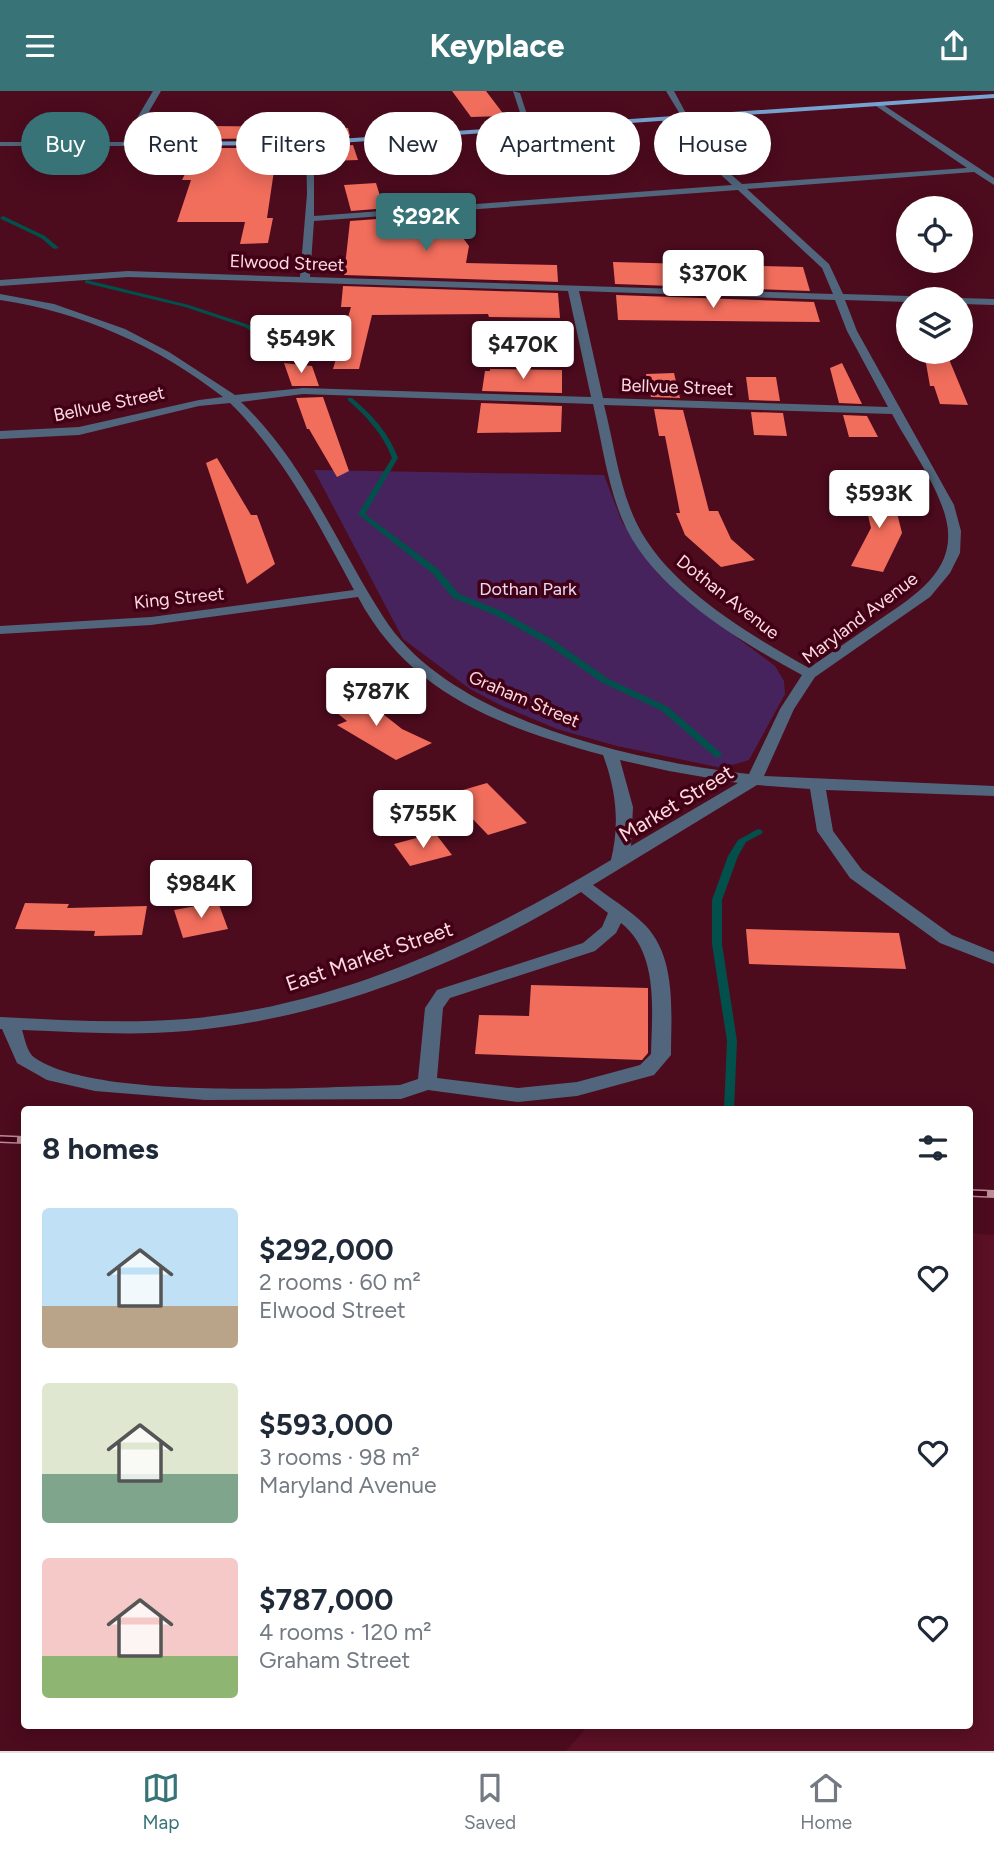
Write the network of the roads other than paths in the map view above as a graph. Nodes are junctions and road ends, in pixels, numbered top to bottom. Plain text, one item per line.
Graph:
1 (157, 91) edge
2 (670, 91) edge
3 (516, 93) edge
4 (994, 96) edge
5 (879, 104) junction
6 (144, 112) edge
7 (523, 112) edge
8 (683, 112) edge
9 (760, 112) edge
10 (476, 131) edge
11 (350, 139) edge
12 (124, 143) edge
13 (0, 144) edge
14 (974, 170) junction
15 (310, 175) edge
16 (728, 175) edge
17 (994, 182) edge
18 (741, 187) junction
19 (309, 219) junction
20 (305, 281) junction
21 (0, 283) edge
22 (573, 289) junction
23 (0, 297) edge
24 (841, 297) junction
25 (896, 299) edge
26 (973, 301) edge
27 (994, 302) edge
28 (231, 397) junction
29 (597, 401) junction
30 (895, 411) junction
31 (0, 435) edge
32 (360, 593) junction
33 (0, 630) edge
34 (810, 674) junction
35 (610, 753) junction
36 (755, 779) junction
37 (817, 783) junction
38 (994, 790) edge
39 (619, 862) junction
40 (583, 885) junction
41 (617, 912) junction
42 (994, 958) edge
43 (5, 1023) edge
44 (427, 1083) junction

1 - 6 street
2 - 8 street
3 - 7 street
4 - 5 main road
5 - 9 main road
5 - 14 street
10 - 11 main road
12 - 13 street
14 - 17 street
14 - 18 street
15 - 19 street
16 - 18 street, Maryland Avenue
18 - 19 street
18 - 24 street, Maryland Avenue
19 - 20 street
20 - 21 street, Elwood Street
20 - 22 street, Elwood Street
22 - 24 street, Elwood Street
22 - 29 street, Dothan Avenue
23 - 28 street, Graham Street
24 - 25 street, Elwood Street
24 - 30 street, Maryland Avenue
26 - 27 street
28 - 29 street, Bellvue Street
28 - 31 street, Bellvue Street
28 - 32 street, Graham Street
29 - 30 street, Bellvue Street
29 - 34 street, Dothan Avenue
30 - 34 street, Maryland Avenue
32 - 33 street, King Street
32 - 35 street, Graham Street
34 - 36 street, Maryland Avenue
35 - 36 street, Graham Street
35 - 39 street
36 - 37 street, Graham Street
36 - 39 street, Market Street
37 - 38 street, Graham Street
37 - 42 street
39 - 40 street, East Market Street
40 - 41 street
40 - 43 street, East Market Street
41 - 44 street
41 - 44 street
43 - 44 street

